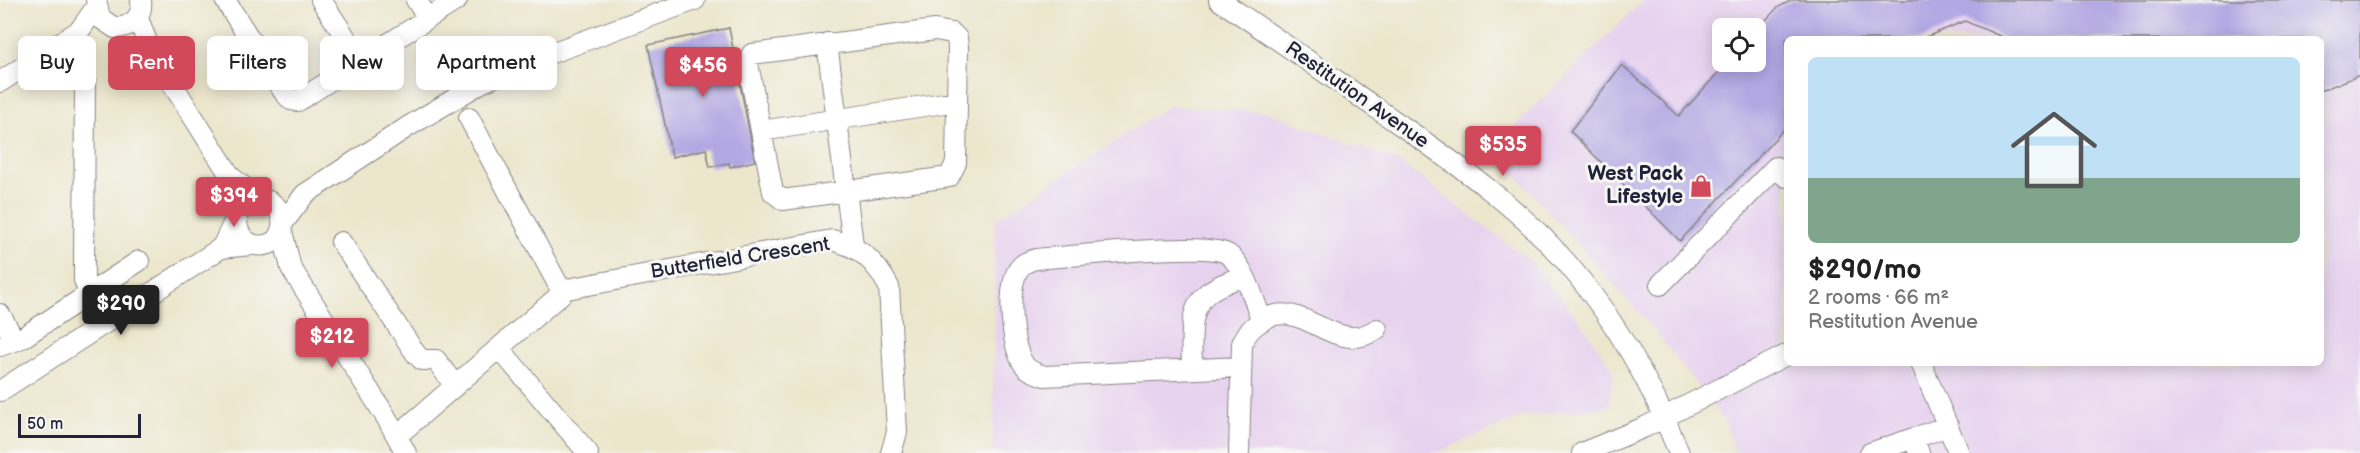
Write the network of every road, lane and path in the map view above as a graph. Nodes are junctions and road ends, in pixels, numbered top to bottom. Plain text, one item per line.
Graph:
1 (225, 0) edge
2 (321, 0) edge
3 (416, 0) edge
4 (457, 0) edge
5 (695, 0) edge
6 (1219, 0) edge
7 (96, 3) edge
8 (133, 12) edge
9 (428, 18) junction
10 (80, 30) junction
11 (345, 36) edge
12 (400, 36) edge
13 (826, 43) junction
14 (0, 82) edge
15 (320, 87) edge
16 (85, 90) edge
17 (957, 101) junction
18 (469, 117) dead end
19 (835, 120) junction
20 (761, 131) junction
21 (1784, 175) edge
22 (231, 177) junction
23 (846, 191) junction
24 (305, 194) junction
25 (265, 200) junction
26 (238, 217) junction
27 (282, 227) junction
28 (341, 242) dead end
29 (255, 245) junction
30 (853, 245) junction
31 (221, 248) junction
32 (139, 261) dead end
33 (291, 268) junction
34 (1243, 276) junction
35 (1660, 285) dead end
36 (562, 292) junction
37 (89, 294) junction
38 (0, 314) edge
39 (1262, 321) junction
40 (1377, 329) dead end
41 (7, 344) edge
42 (500, 348) junction
43 (1784, 356) edge
44 (1922, 366) edge
45 (1241, 367) junction
46 (1192, 369) junction
47 (455, 386) junction
48 (0, 391) edge
49 (1664, 416) junction
50 (1948, 426) junction
51 (401, 444) edge
52 (1916, 445) edge
53 (588, 453) edge
54 (891, 453) edge
55 (1239, 453) edge
56 (1582, 453) edge
57 (1678, 453) edge
58 (1870, 453) edge
59 (1959, 453) edge

1 - 15 street
2 - 11 street
3 - 9 street
4 - 9 street
5 - 24 street
6 - 49 street, Restitution Avenue
7 - 8 street
7 - 10 street
8 - 10 street
8 - 22 street
9 - 12 street
10 - 14 street
13 - 17 street
13 - 19 street
13 - 20 street
16 - 37 street
17 - 19 street
17 - 23 street
18 - 36 street
19 - 20 street
19 - 23 street
20 - 23 street
21 - 35 street
22 - 25 street
22 - 26 street
23 - 30 street
24 - 25 street
24 - 27 street
25 - 26 street
25 - 27 street
26 - 29 street
26 - 31 street
27 - 29 street
27 - 33 street
28 - 47 street
29 - 31 street
29 - 33 street
30 - 36 street, Butterfield Crescent
30 - 54 street, Butterfield Crescent
31 - 48 street
32 - 37 street
33 - 51 street
34 - 39 street
34 - 46 street
34 - 46 street
36 - 42 street, Butterfield Crescent
37 - 41 street
38 - 41 street
39 - 40 street
39 - 45 street
42 - 47 street, Butterfield Crescent
42 - 53 street
43 - 49 street
44 - 50 street
45 - 46 street
45 - 55 street
47 - 51 street, Butterfield Crescent
49 - 56 street
49 - 57 street, Restitution Avenue
50 - 52 street
50 - 59 street
52 - 58 street

